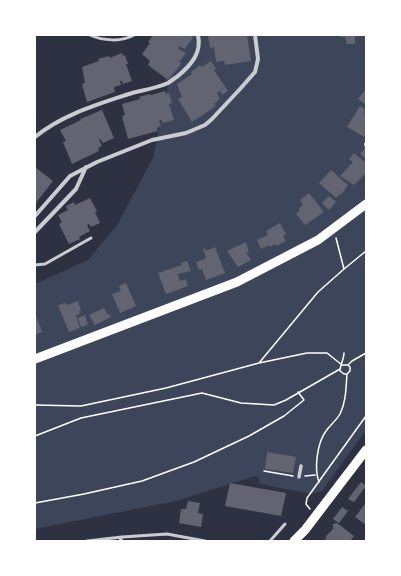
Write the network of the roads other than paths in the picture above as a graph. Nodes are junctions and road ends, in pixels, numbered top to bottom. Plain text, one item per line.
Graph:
1 (90, 35) edge
2 (134, 35) edge
3 (198, 35) edge
4 (255, 35) edge
5 (35, 137) edge
6 (86, 167) junction
7 (366, 204) edge
8 (35, 216) edge
9 (35, 232) edge
10 (91, 238) dead end
11 (35, 265) edge
12 (35, 360) edge
13 (366, 450) edge
14 (301, 466) dead end
15 (299, 477) road end
16 (285, 524) dead end
17 (306, 530) junction
18 (122, 537) junction
19 (87, 541) edge
20 (120, 541) edge
21 (205, 541) edge
22 (270, 541) edge
23 (294, 541) edge
24 (301, 541) edge

1 - 2 lane
3 - 5 street
4 - 6 street
6 - 8 street
6 - 9 street
7 - 12 main road
10 - 11 lane
13 - 17 main road
14 - 15 street
16 - 22 lane
17 - 23 main road
17 - 24 main road
18 - 19 lane
18 - 20 lane
18 - 21 lane

